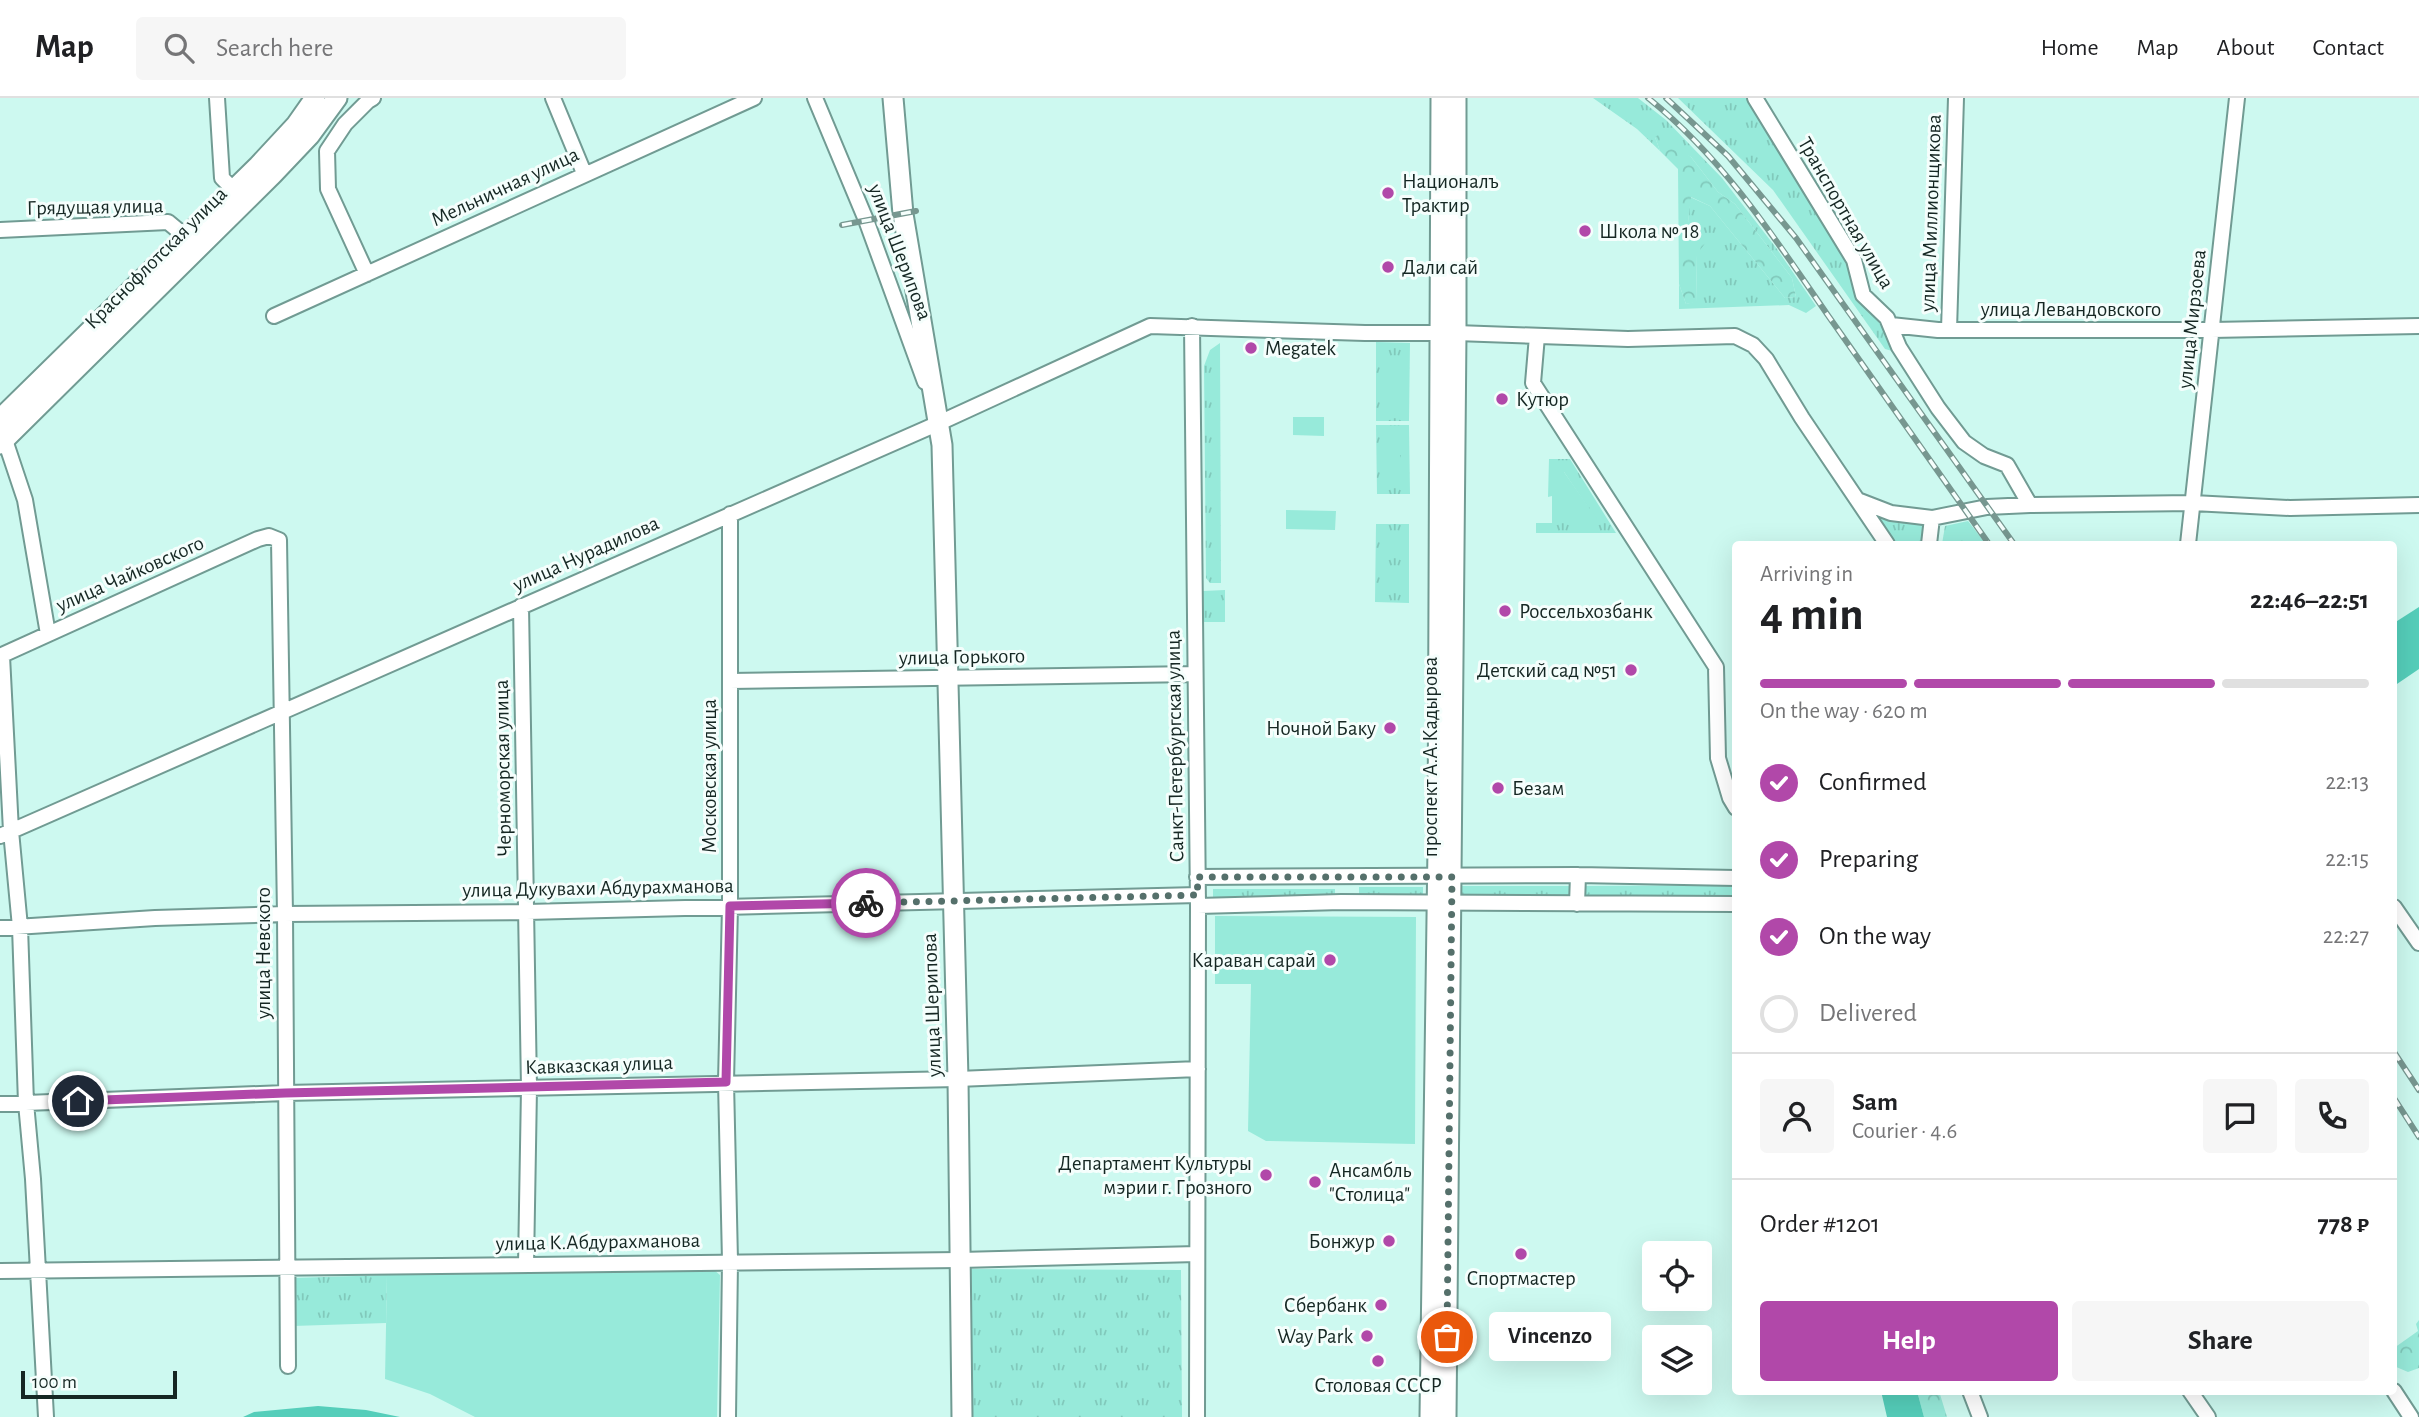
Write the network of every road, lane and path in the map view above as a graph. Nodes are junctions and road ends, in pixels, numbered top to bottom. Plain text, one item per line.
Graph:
1 (217, 98) edge
2 (315, 98) edge
3 (337, 98) edge
4 (373, 98) edge
5 (553, 98) edge
6 (754, 98) edge
7 (815, 98) edge
8 (893, 98) edge
9 (1441, 98) edge
10 (1455, 98) edge
11 (1755, 98) edge
12 (1956, 98) edge
13 (2237, 98) edge
14 (584, 173) junction
15 (234, 190) junction
16 (0, 230) edge
17 (186, 237) junction
18 (367, 274) junction
19 (274, 316) dead end
20 (1891, 325) junction
21 (1192, 326) junction
22 (2419, 326) edge
23 (1949, 330) junction
24 (2212, 330) junction
25 (1449, 333) junction
26 (1536, 336) junction
27 (939, 423) junction
28 (1, 431) edge
29 (1860, 501) junction
30 (2193, 503) junction
31 (2030, 505) junction
32 (2419, 505) edge
33 (730, 514) junction
34 (1932, 518) junction
35 (279, 540) joint
36 (1885, 541) edge
37 (1929, 541) edge
38 (2188, 541) edge
39 (521, 606) junction
40 (48, 634) junction
41 (1, 656) edge
42 (1195, 674) junction
43 (948, 679) junction
44 (730, 681) junction
45 (281, 711) junction
46 (1732, 801) edge
47 (5, 834) edge
48 (1578, 875) junction
49 (1341, 876) junction
50 (1197, 877) junction
51 (1445, 877) junction
52 (1732, 878) edge
53 (1198, 900) junction
54 (952, 901) junction
55 (1341, 902) junction
56 (1444, 904) junction
57 (1577, 904) junction
58 (1732, 904) edge
59 (730, 906) junction
60 (2397, 911) edge
61 (527, 912) junction
62 (285, 914) junction
63 (0, 928) edge
64 (20, 928) junction
65 (2416, 933) edge
66 (1198, 1069) junction
67 (958, 1079) junction
68 (726, 1082) junction
69 (529, 1088) junction
70 (285, 1093) junction
71 (26, 1103) junction
72 (0, 1104) edge
73 (1197, 1254) junction
74 (960, 1260) junction
75 (730, 1261) junction
76 (526, 1265) junction
77 (286, 1268) junction
78 (38, 1270) junction
79 (0, 1272) edge
80 (288, 1366) dead end
81 (1972, 1395) edge
82 (2193, 1395) edge
83 (2397, 1395) edge
84 (46, 1417) edge
85 (728, 1417) edge
86 (962, 1417) edge
87 (1198, 1417) edge
88 (1430, 1417) edge
89 (1446, 1417) edge
90 (1980, 1417) edge
91 (2208, 1417) edge
92 (2411, 1417) edge

1 - 15 street
2 - 15 main road, Краснофлотская улица
3 - 28 main road, Краснофлотская улица
4 - 18 street
5 - 14 street
6 - 14 street, Мельничная улица
7 - 27 street, улица Шерипова
8 - 27 main road, улица Шерипова
9 - 25 main road, проспект А.А.Кадырова
10 - 25 main road, проспект А.А.Кадырова
11 - 20 street, Транспортная улица
12 - 23 street, улица Миллионщикова
13 - 24 street, улица Мирзоева
14 - 18 street, Мельничная улица
15 - 17 main road, Краснофлотская улица
16 - 17 street, Грядущая улица
17 - 28 main road, Краснофлотская улица
18 - 19 street, Мельничная улица
20 - 23 street, улица Левандовского
20 - 31 street, Транспортная улица
21 - 25 street, улица Нурадилова
21 - 27 street, улица Нурадилова
21 - 42 street, Санкт-Петербургская улица
22 - 24 street, улица Левандовского
23 - 24 street, улица Левандовского
24 - 30 street, улица Мирзоева
25 - 26 street, улица Нурадилова
25 - 51 main road, проспект А.А.Кадырова
26 - 29 street, улица Нурадилова
26 - 46 street
27 - 33 street, улица Нурадилова
27 - 43 main road, улица Шерипова
28 - 40 street
29 - 34 street
29 - 36 street, улица Нурадилова
30 - 31 street
30 - 32 street
30 - 38 street, улица Мирзоева
31 - 34 street
33 - 39 street, улица Нурадилова
33 - 44 street, Московская улица
34 - 37 street
35 - 40 street, улица Чайковского
35 - 45 street, улица Невского
39 - 45 street, улица Нурадилова
39 - 61 street, Черноморская улица
40 - 41 street, улица Чайковского
41 - 47 street
42 - 43 street, улица Горького
42 - 50 street, Санкт-Петербургская улица
43 - 44 street, улица Горького
43 - 54 main road, улица Шерипова
44 - 59 street, Московская улица
45 - 47 street, улица Нурадилова
45 - 62 street, улица Невского
47 - 64 street
48 - 51 street
48 - 52 street
48 - 57 street
49 - 50 street
49 - 51 street
49 - 55 street
50 - 53 street, Санкт-Петербургская улица
51 - 56 main road, проспект А.А.Кадырова
53 - 54 street, улица Дукувахи Абдурахманова
53 - 55 street, улица Дукувахи Абдурахманова
53 - 66 street, Санкт-Петербургская улица
54 - 59 street, улица Дукувахи Абдурахманова
54 - 67 main road, улица Шерипова
55 - 56 street, улица Дукувахи Абдурахманова
56 - 57 street, улица Дукувахи Абдурахманова
56 - 88 main road, проспект А.А.Кадырова
56 - 89 main road, проспект А.А.Кадырова
57 - 58 street, улица Дукувахи Абдурахманова
59 - 61 street, улица Дукувахи Абдурахманова
59 - 68 street, Московская улица
60 - 65 street
61 - 62 street, улица Дукувахи Абдурахманова
61 - 69 street, Черноморская улица
62 - 64 street, улица Дукувахи Абдурахманова
62 - 70 street, улица Невского
63 - 64 street, улица Дукувахи Абдурахманова
64 - 71 street
66 - 67 street, Кавказская улица
66 - 73 street, Санкт-Петербургская улица
67 - 68 street, Кавказская улица
67 - 74 main road, улица Шерипова
68 - 69 street, Кавказская улица
68 - 75 street, Московская улица
69 - 70 street, Кавказская улица
69 - 76 street, Черноморская улица
70 - 71 street, Кавказская улица
70 - 77 street, улица Невского
71 - 72 street, Кавказская улица
71 - 78 street
73 - 74 street, улица К.Абдурахманова
73 - 87 street, Санкт-Петербургская улица
74 - 75 street, улица К.Абдурахманова
74 - 86 main road, улица Шерипова
75 - 76 street, улица К.Абдурахманова
75 - 85 street, Московская улица
76 - 77 street, улица К.Абдурахманова
77 - 78 street, улица К.Абдурахманова
77 - 80 street, улица Невского
78 - 79 street, улица К.Абдурахманова
78 - 84 street
81 - 90 street
82 - 91 street
83 - 92 street

